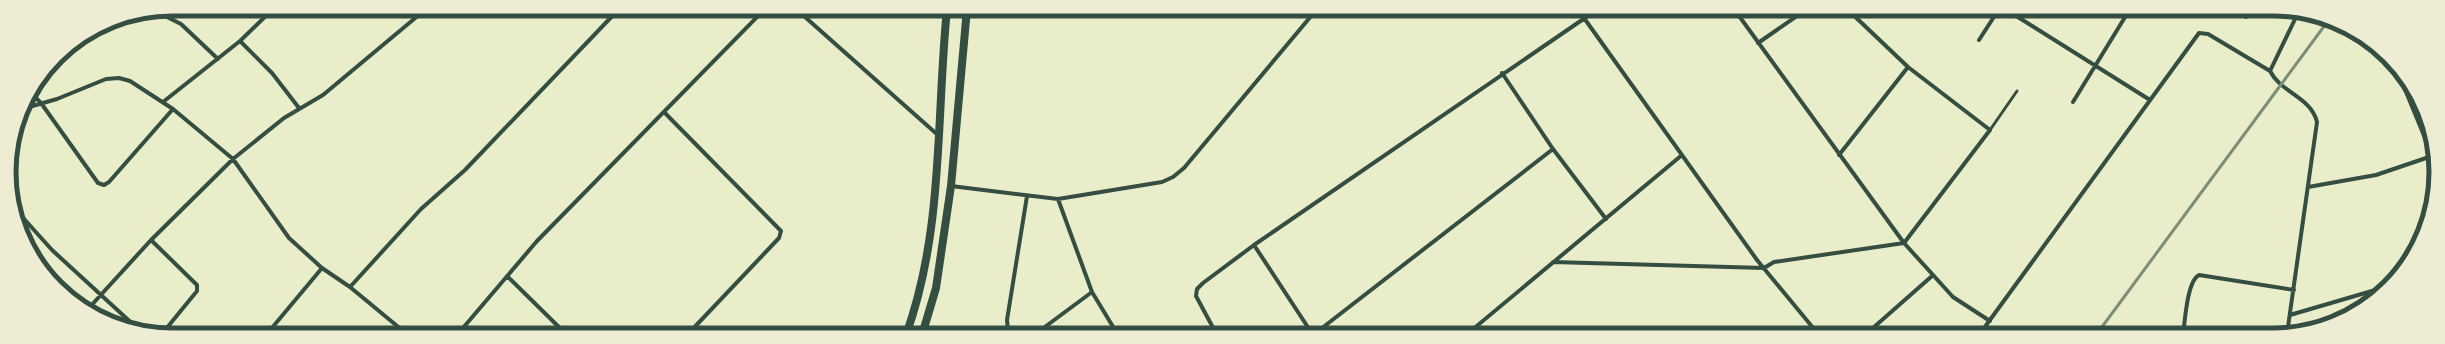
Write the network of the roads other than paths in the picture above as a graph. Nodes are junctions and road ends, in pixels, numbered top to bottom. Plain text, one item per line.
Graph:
1 (165, 16) edge
2 (267, 16) edge
3 (418, 16) edge
4 (612, 16) edge
5 (758, 16) edge
6 (804, 16) edge
7 (946, 16) edge
8 (966, 16) edge
9 (1311, 16) edge
10 (1587, 16) edge
11 (1739, 16) edge
12 (1797, 16) edge
13 (1854, 16) edge
14 (1994, 16) edge
15 (2016, 16) edge
16 (2126, 16) edge
17 (1584, 18) junction
18 (2296, 18) edge
19 (1979, 40) dead end
20 (240, 41) junction
21 (1758, 43) junction
22 (218, 59) junction
23 (2096, 66) junction
24 (1908, 67) junction
25 (2270, 71) junction
26 (1502, 73) junction
27 (2018, 91) dead end
28 (2407, 92) edge
29 (35, 97) edge
30 (2150, 100) junction
31 (163, 102) junction
32 (2073, 102) dead end
33 (40, 103) junction
34 (31, 106) edge
35 (299, 108) junction
36 (172, 109) junction
37 (664, 112) junction
38 (1990, 130) junction
39 (939, 136) junction
40 (2425, 139) edge
41 (1553, 149) junction
42 (1682, 155) junction
43 (1839, 155) junction
44 (2429, 157) edge
45 (233, 159) junction
46 (951, 186) junction
47 (2308, 188) junction
48 (1027, 196) junction
49 (1058, 199) junction
50 (23, 217) edge
51 (1606, 219) junction
52 (151, 240) junction
53 (1904, 243) junction
54 (1254, 244) junction
55 (1553, 262) junction
56 (322, 268) junction
57 (1764, 268) junction
58 (507, 276) junction
59 (1932, 276) junction
60 (350, 287) junction
61 (2294, 290) junction
62 (2375, 290) edge
63 (1092, 292) junction
64 (100, 294) junction
65 (91, 305) edge
66 (2290, 315) junction
67 (1990, 321) junction
68 (131, 323) edge
69 (2288, 327) edge
70 (167, 328) edge
71 (272, 328) edge
72 (400, 328) edge
73 (463, 328) edge
74 (559, 328) edge
75 (693, 328) edge
76 (908, 328) edge
77 (924, 328) edge
78 (1008, 328) edge
79 (1043, 328) edge
80 (1114, 328) edge
81 (1213, 328) edge
82 (1308, 328) edge
83 (1322, 328) edge
84 (1474, 328) edge
85 (1813, 328) edge
86 (1873, 328) edge
87 (1984, 328) edge
88 (2184, 328) edge

1 - 22 street
2 - 20 street
3 - 35 street
4 - 60 street
5 - 37 street
6 - 39 street
7 - 39 main road
8 - 46 main road
9 - 49 street
10 - 17 street
11 - 21 street
12 - 21 street
13 - 24 street
14 - 19 street
15 - 23 street
16 - 23 street
17 - 26 street
17 - 42 street
18 - 25 street
20 - 22 street
20 - 35 street
21 - 43 street
22 - 31 street
23 - 30 street
23 - 32 street
24 - 38 street
24 - 43 street
25 - 30 street
25 - 47 street
26 - 41 street
26 - 54 street
27 - 38 lane
28 - 40 street
29 - 33 street
30 - 67 street
31 - 33 street
31 - 36 street
33 - 34 street
33 - 36 street
35 - 45 street
36 - 45 street
37 - 58 street
37 - 75 street
38 - 53 street
39 - 76 main road
41 - 51 street
41 - 83 street
42 - 51 street
42 - 57 street
43 - 53 street
44 - 47 street
45 - 52 street
45 - 56 street
46 - 48 street
46 - 77 main road
47 - 61 street
48 - 49 street
48 - 78 street
49 - 63 street
50 - 64 street
51 - 55 street
52 - 64 street
52 - 70 street
53 - 57 street
53 - 59 street
54 - 81 street
54 - 82 street
55 - 57 street
55 - 84 street
56 - 60 street
56 - 71 street
57 - 85 street
58 - 73 street
58 - 74 street
59 - 67 street
59 - 86 street
60 - 72 street
61 - 66 street
61 - 88 street
62 - 66 street
63 - 79 street
63 - 80 street
64 - 65 street
64 - 68 street
66 - 69 street
67 - 87 street

